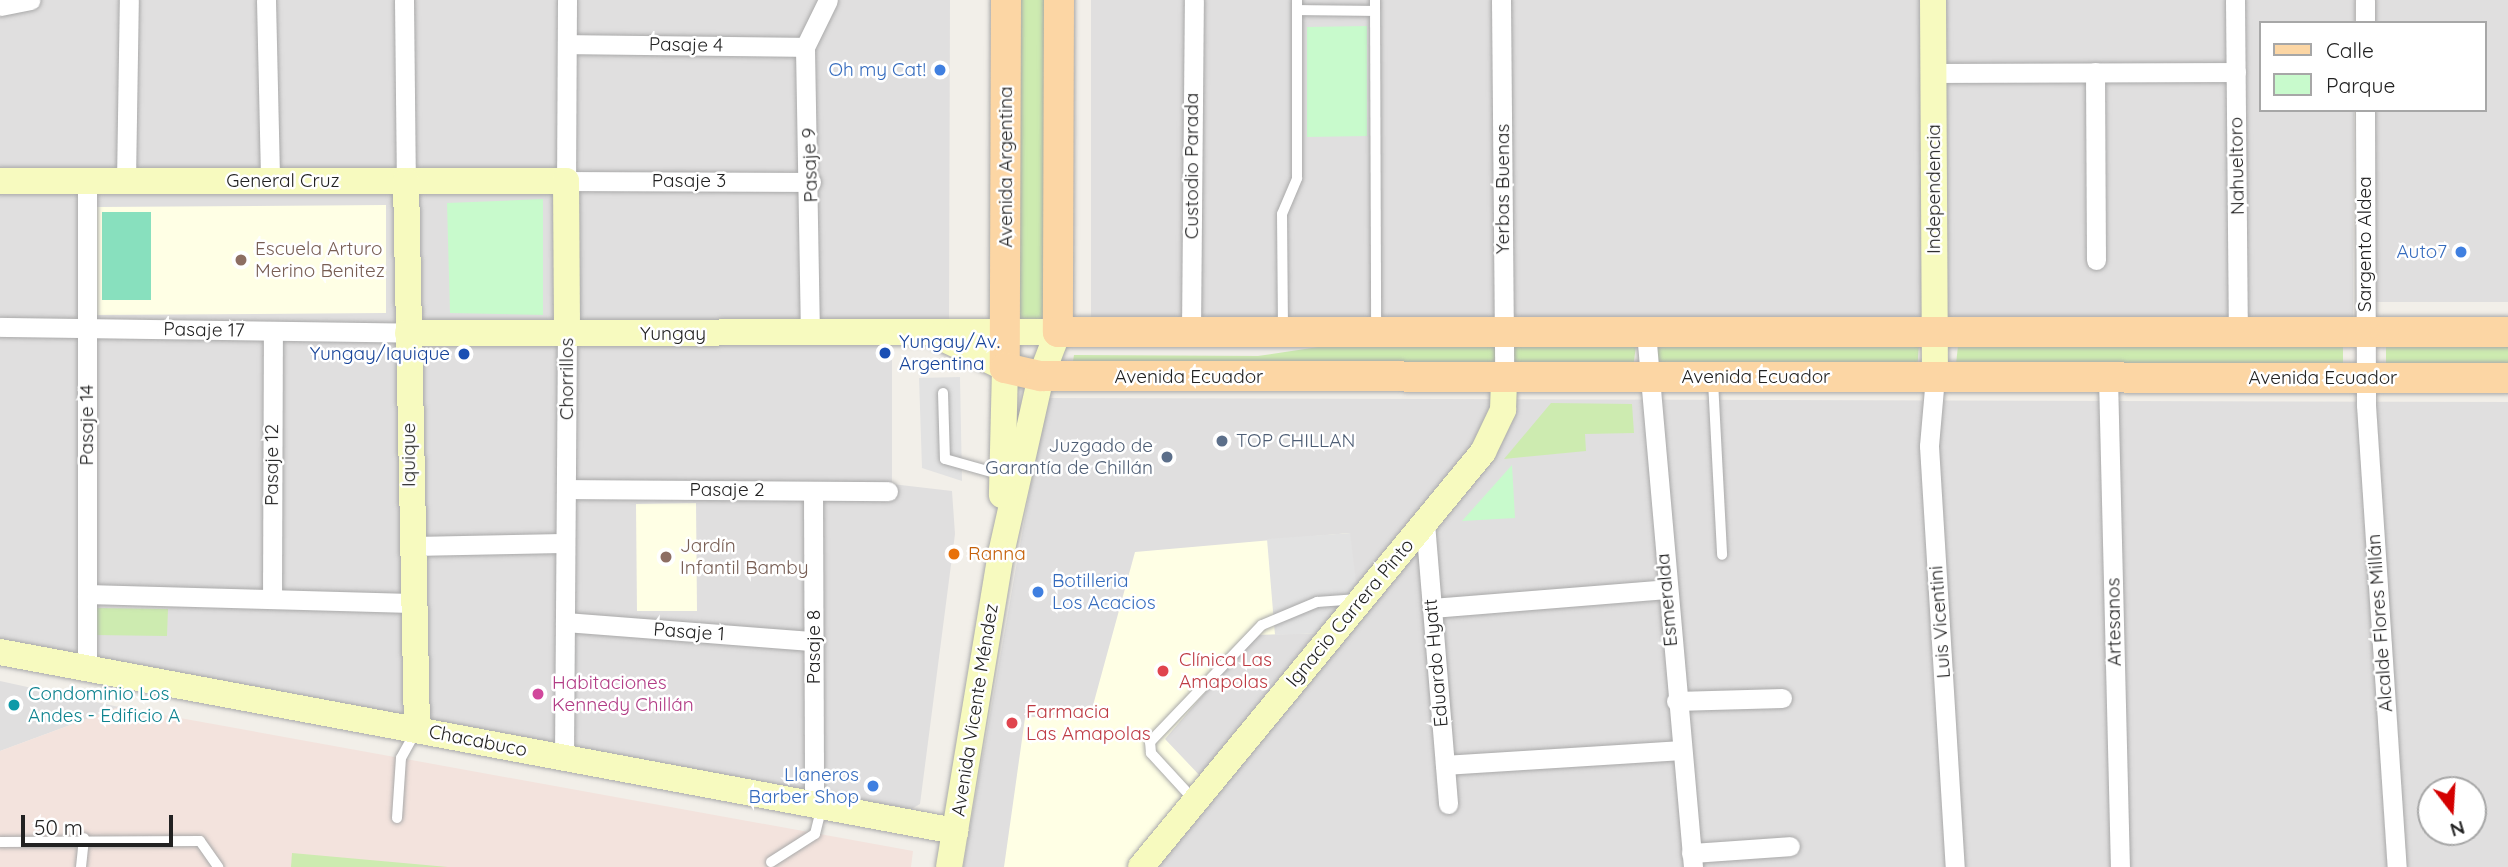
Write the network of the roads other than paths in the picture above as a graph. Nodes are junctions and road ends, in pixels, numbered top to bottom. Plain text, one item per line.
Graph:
1 (30, 0) edge
2 (129, 0) edge
3 (266, 0) edge
4 (404, 0) edge
5 (567, 0) edge
6 (828, 0) edge
7 (1006, 0) edge
8 (1059, 0) edge
9 (1194, 0) edge
10 (1501, 0) edge
11 (1933, 0) edge
12 (2235, 0) edge
13 (2365, 0) edge
14 (1297, 5) edge
15 (1375, 5) edge
16 (0, 6) edge
17 (2365, 21) edge
18 (567, 44) junction
19 (805, 47) junction
20 (2095, 72) junction
21 (2236, 72) junction
22 (1934, 73) junction
23 (2365, 112) edge
24 (0, 181) edge
25 (87, 181) junction
26 (126, 181) junction
27 (270, 181) junction
28 (406, 181) junction
29 (566, 181) junction
30 (811, 182) junction
31 (2096, 260) dead end
32 (0, 327) edge
33 (87, 328) junction
34 (273, 331) junction
35 (1058, 332) junction
36 (1191, 332) junction
37 (1283, 332) junction
38 (1376, 332) junction
39 (1504, 332) junction
40 (1646, 332) junction
41 (2238, 332) junction
42 (2365, 332) junction
43 (2508, 332) edge
44 (408, 333) junction
45 (567, 333) junction
46 (1935, 334) junction
47 (810, 335) junction
48 (1006, 335) junction
49 (939, 336) junction
50 (1005, 368) junction
51 (1041, 376) junction
52 (1646, 377) junction
53 (1713, 377) junction
54 (1935, 377) junction
55 (2108, 377) junction
56 (2508, 378) edge
57 (1504, 379) junction
58 (2366, 379) junction
59 (943, 393) dead end
60 (1003, 476) junction
61 (566, 489) junction
62 (813, 491) junction
63 (888, 491) dead end
64 (1425, 523) junction
65 (565, 543) junction
66 (410, 546) junction
67 (1001, 553) junction
68 (1722, 555) dead end
69 (1666, 589) junction
70 (87, 594) junction
71 (272, 599) junction
72 (1361, 600) junction
73 (411, 603) junction
74 (1432, 608) junction
75 (565, 622) junction
76 (814, 641) junction
77 (0, 652) edge
78 (87, 668) junction
79 (1782, 698) dead end
80 (1676, 701) junction
81 (417, 729) junction
82 (1681, 750) junction
83 (564, 757) junction
84 (1445, 765) junction
85 (1194, 800) junction
86 (1448, 804) dead end
87 (818, 805) junction
88 (397, 818) dead end
89 (955, 831) junction
90 (85, 838) junction
91 (0, 842) edge
92 (1790, 846) dead end
93 (1692, 860) edge
94 (771, 862) dead end
95 (81, 867) edge
96 (218, 867) edge
97 (949, 867) edge
98 (1141, 867) edge
99 (1955, 867) edge
100 (2120, 867) edge
101 (2397, 867) edge

1 - 16 street
2 - 26 street
3 - 27 street
4 - 28 street
5 - 18 street, Chorrillos
6 - 19 street, Pasaje 9
7 - 48 main road, Avenida Argentina
8 - 35 main road
9 - 36 street, Custodio Parada
10 - 39 street, Yerbas Buenas
11 - 22 street, Independencia
12 - 21 street, Nahueltoro
13 - 17 street
14 - 15 lane
14 - 37 lane
15 - 38 lane
18 - 19 street, Pasaje 4
18 - 29 street, Chorrillos
19 - 30 street, Pasaje 9
20 - 21 street
20 - 22 street
20 - 31 street
21 - 41 street, Nahueltoro
22 - 46 street, Independencia
23 - 42 street, Sargento Aldea
24 - 25 street, General Cruz
25 - 26 street, General Cruz
25 - 33 street, Pasaje 14
26 - 27 street, General Cruz
27 - 28 street, General Cruz
28 - 29 street, General Cruz
28 - 44 street, Iquique
29 - 30 street, Pasaje 3
29 - 45 street, Chorrillos
30 - 47 street, Pasaje 9
32 - 33 street, Pasaje 17
33 - 34 street, Pasaje 17
33 - 70 street, Pasaje 14
34 - 44 street, Pasaje 17
34 - 71 street, Pasaje 12
35 - 36 main road
35 - 48 street
35 - 51 street, Avenida Vicente Méndez
36 - 37 main road
37 - 38 main road
38 - 39 main road
39 - 40 main road
39 - 57 street, Yerbas Buenas
40 - 46 main road
40 - 52 street, Esmeralda
41 - 42 main road
41 - 46 main road
42 - 43 main road
42 - 58 street, Sargento Aldea
44 - 45 street, Yungay
44 - 66 street, Iquique
45 - 47 street, Yungay
45 - 61 street, Chorrillos
46 - 54 street, Independencia
47 - 49 street, Yungay
48 - 49 street, Yungay
48 - 50 main road, Avenida Vicente Méndez
49 - 50 street, Yungay
50 - 51 main road, Avenida Ecuador
50 - 60 street, Avenida Vicente Méndez
51 - 57 main road, Avenida Ecuador
51 - 67 street, Avenida Vicente Méndez
52 - 53 main road, Avenida Ecuador
52 - 57 main road, Avenida Ecuador
52 - 69 street, Esmeralda
53 - 54 main road, Avenida Ecuador
53 - 68 lane
54 - 55 main road, Avenida Ecuador
54 - 99 street, Luis Vicentini
55 - 58 main road, Avenida Ecuador
55 - 100 street, Artesanos
56 - 58 main road, Avenida Ecuador
57 - 64 street, Ignacio Carrera Pinto
58 - 101 street, Alcalde Flores Millán
59 - 60 lane
60 - 67 street, Avenida Vicente Méndez
61 - 62 street, Pasaje 2
61 - 65 street, Chorrillos
62 - 63 street, Pasaje 2
62 - 76 street, Pasaje 8
64 - 72 street, Ignacio Carrera Pinto
64 - 74 street, Eduardo Hyatt
65 - 66 street
65 - 75 street, Chorrillos
66 - 73 street, Iquique
67 - 89 street, Avenida Vicente Méndez
69 - 74 street
69 - 80 street, Esmeralda
70 - 71 street
70 - 78 street, Pasaje 14
71 - 73 street
72 - 85 street, Ignacio Carrera Pinto
72 - 85 lane
73 - 81 street, Iquique
74 - 84 street, Eduardo Hyatt
75 - 76 street, Pasaje 1
75 - 83 street, Chorrillos
76 - 87 street, Pasaje 8
77 - 78 street, Chacabuco
78 - 81 street, Chacabuco
79 - 80 street
80 - 82 street, Esmeralda
81 - 83 street, Chacabuco
81 - 88 lane
82 - 84 street
82 - 93 street, Esmeralda
83 - 87 street, Chacabuco
84 - 86 street, Eduardo Hyatt
85 - 98 street, Ignacio Carrera Pinto
87 - 89 street, Chacabuco
87 - 94 lane
89 - 97 street, Avenida Vicente Méndez
90 - 91 lane
90 - 95 lane
90 - 96 lane
92 - 93 street

